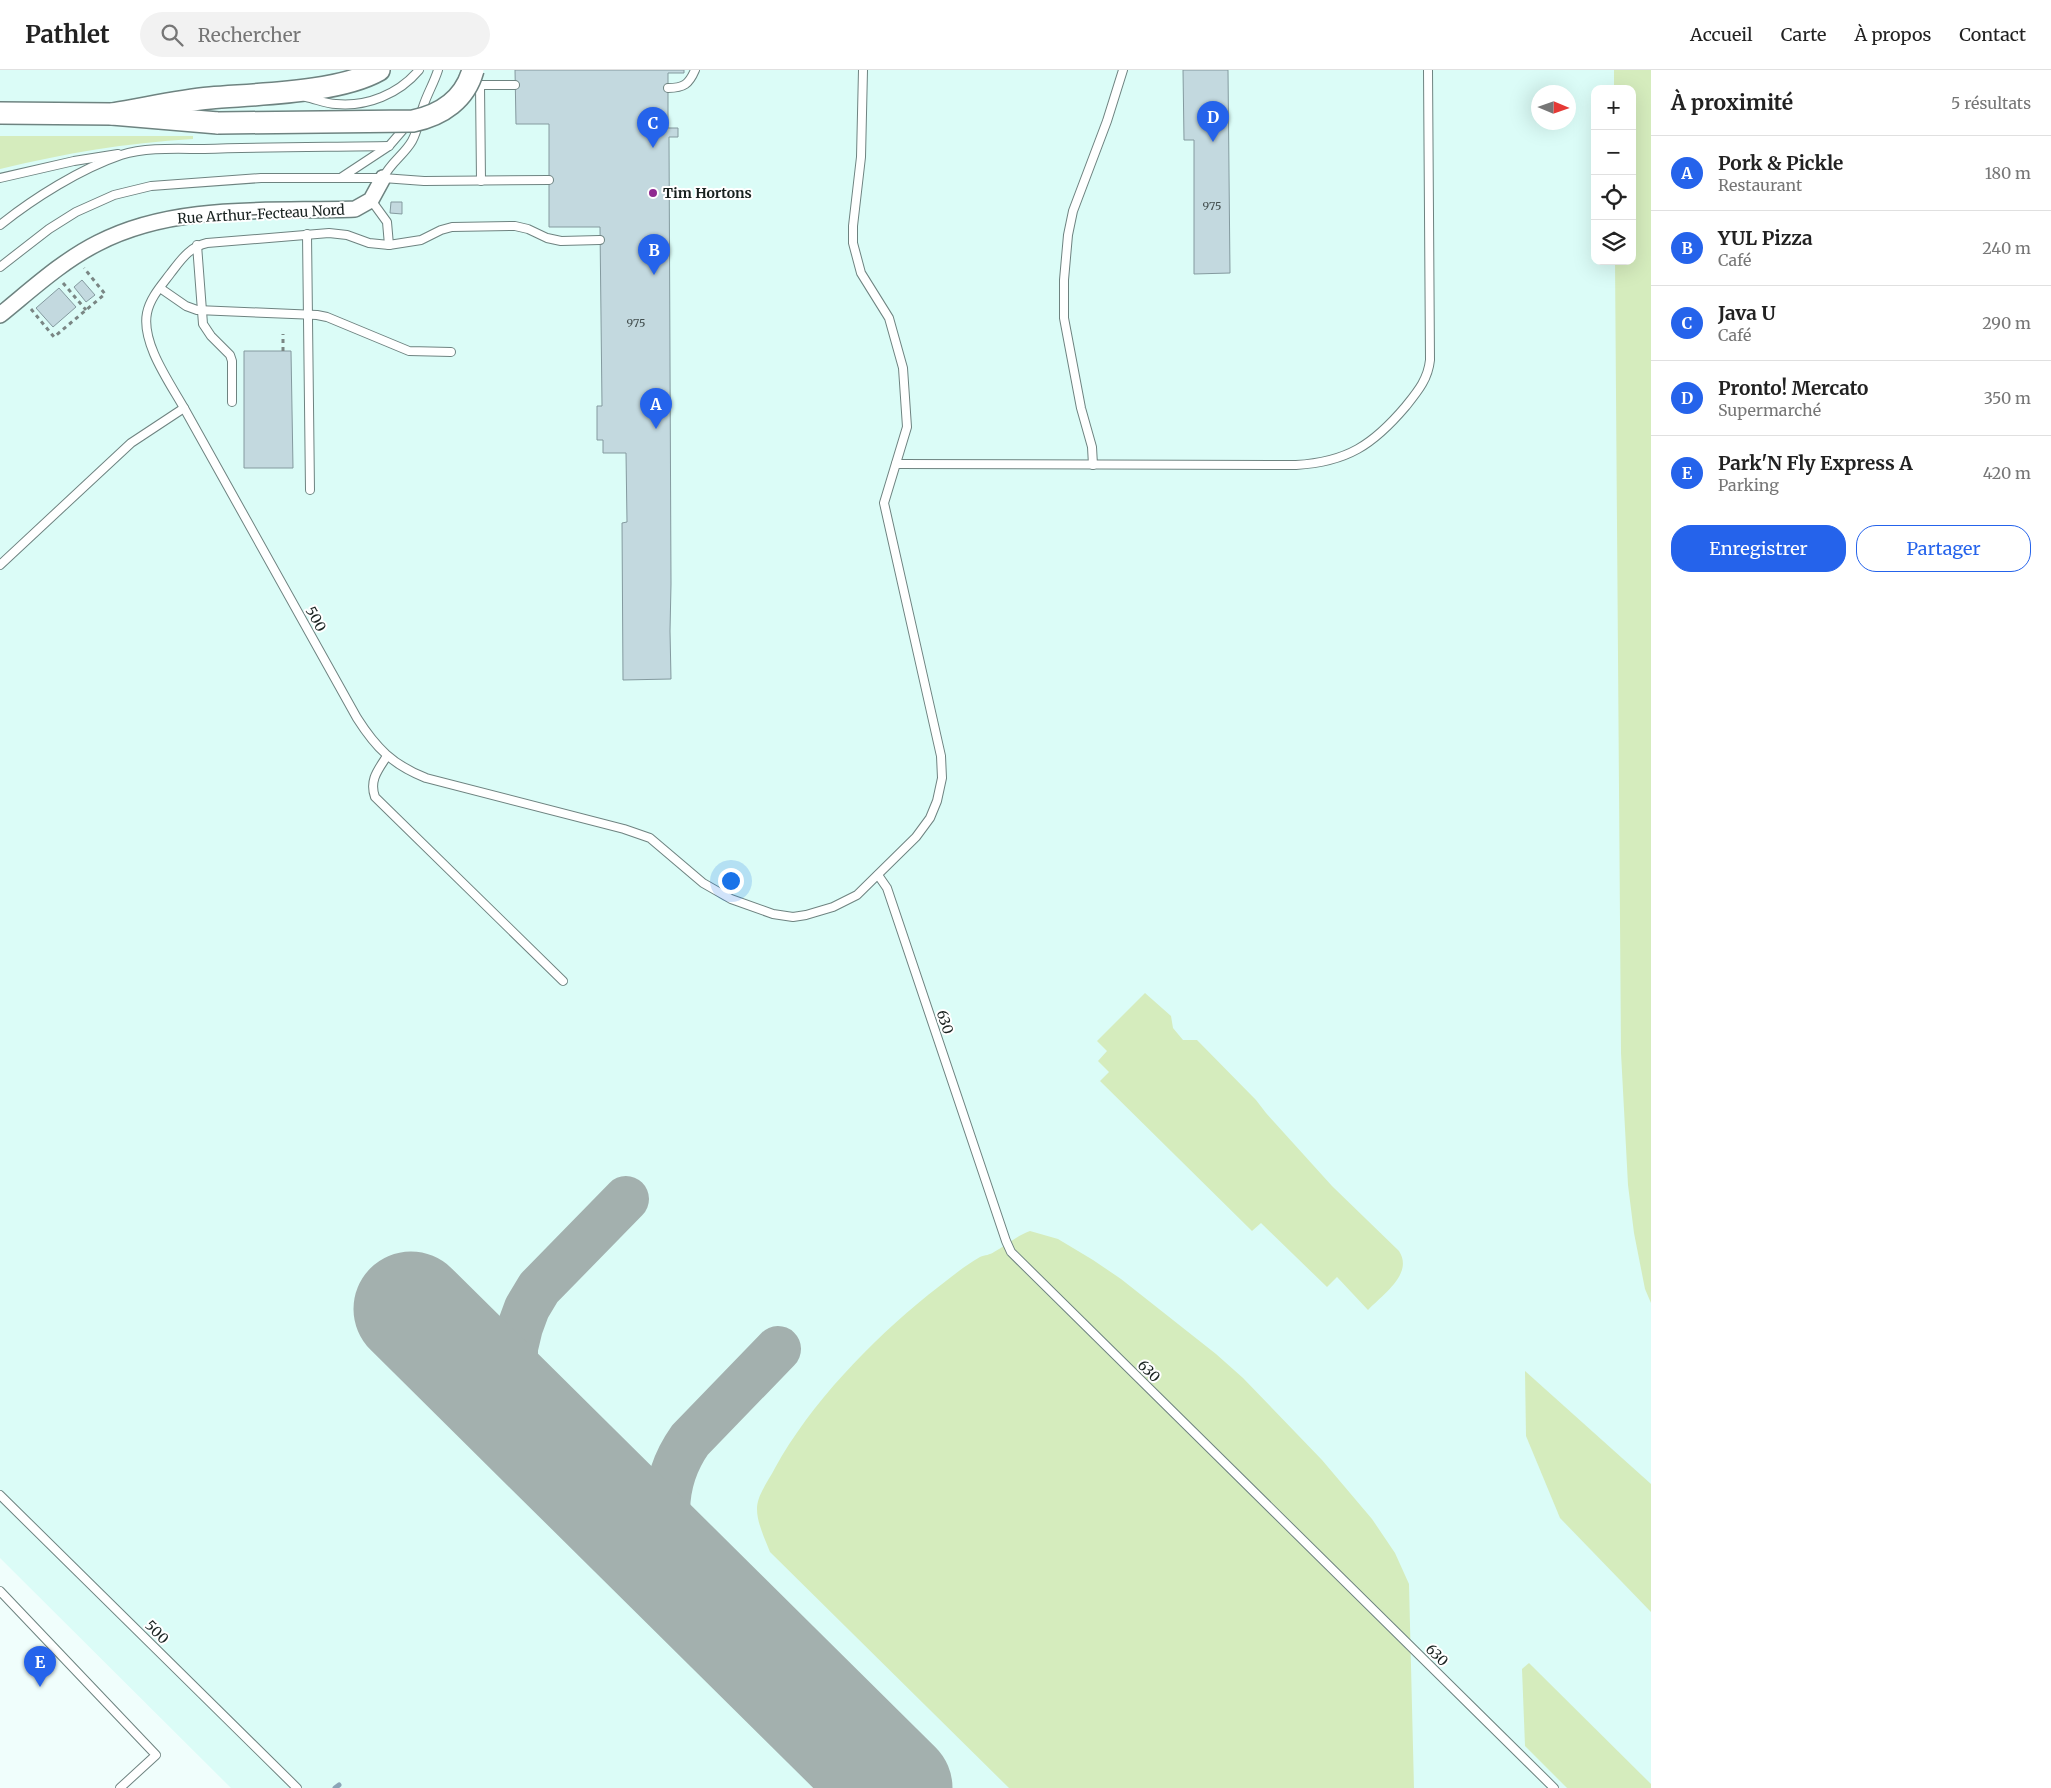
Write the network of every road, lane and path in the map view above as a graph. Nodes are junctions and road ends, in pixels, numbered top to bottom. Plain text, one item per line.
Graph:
1 (379, 70) edge
2 (419, 70) edge
3 (438, 70) edge
4 (473, 70) edge
5 (695, 70) edge
6 (863, 70) edge
7 (1123, 70) edge
8 (1428, 70) edge
9 (515, 85) dead end
10 (668, 88) dead end
11 (287, 92) junction
12 (423, 105) junction
13 (0, 114) edge
14 (112, 114) junction
15 (389, 146) junction
16 (146, 151) junction
17 (0, 178) edge
18 (342, 178) junction
19 (383, 178) junction
20 (549, 180) dead end
21 (481, 181) junction
22 (371, 200) junction
23 (0, 225) edge
24 (307, 234) junction
25 (600, 240) dead end
26 (198, 245) junction
27 (389, 245) junction
28 (0, 267) edge
29 (83, 267) dead end
30 (61, 281) dead end
31 (160, 288) junction
32 (74, 298) junction
33 (71, 301) dead end
34 (31, 308) dead end
35 (86, 310) junction
36 (201, 310) junction
37 (0, 314) edge
38 (308, 314) junction
39 (283, 334) dead end
40 (283, 351) dead end
41 (451, 352) dead end
42 (232, 402) dead end
43 (184, 408) junction
44 (896, 464) junction
45 (1093, 465) junction
46 (310, 490) dead end
47 (0, 565) edge
48 (387, 756) junction
49 (878, 875) junction
50 (563, 981) dead end
51 (0, 1495) edge
52 (0, 1592) edge
53 (120, 1788) edge
54 (297, 1788) edge
55 (1554, 1788) edge

1 - 11 street
2 - 11 lane
3 - 12 lane
4 - 14 street, bridge
5 - 10 lane
6 - 44 lane, 500
7 - 45 lane
8 - 45 lane
9 - 21 lane
11 - 14 street
12 - 15 lane
12 - 19 lane
13 - 14 street
15 - 16 lane
15 - 18 lane
16 - 17 lane
16 - 23 lane
18 - 19 lane
18 - 28 lane
19 - 21 lane
19 - 22 street
20 - 21 lane
22 - 27 lane
22 - 37 street, Rue Arthur-Fecteau Nord
24 - 26 lane
24 - 27 lane
24 - 38 lane
25 - 27 lane
26 - 31 lane
26 - 36 lane
29 - 35 path
30 - 32 path
31 - 36 lane
31 - 43 lane, 500
32 - 33 path
32 - 35 path
34 - 35 path
36 - 38 lane
36 - 42 lane
38 - 41 lane
38 - 46 lane
39 - 40 path
43 - 47 lane
43 - 48 lane, 500
44 - 45 lane
44 - 49 lane, 500
48 - 49 lane, 500
48 - 50 lane
49 - 55 lane, 630
51 - 54 lane, 500
52 - 53 lane

